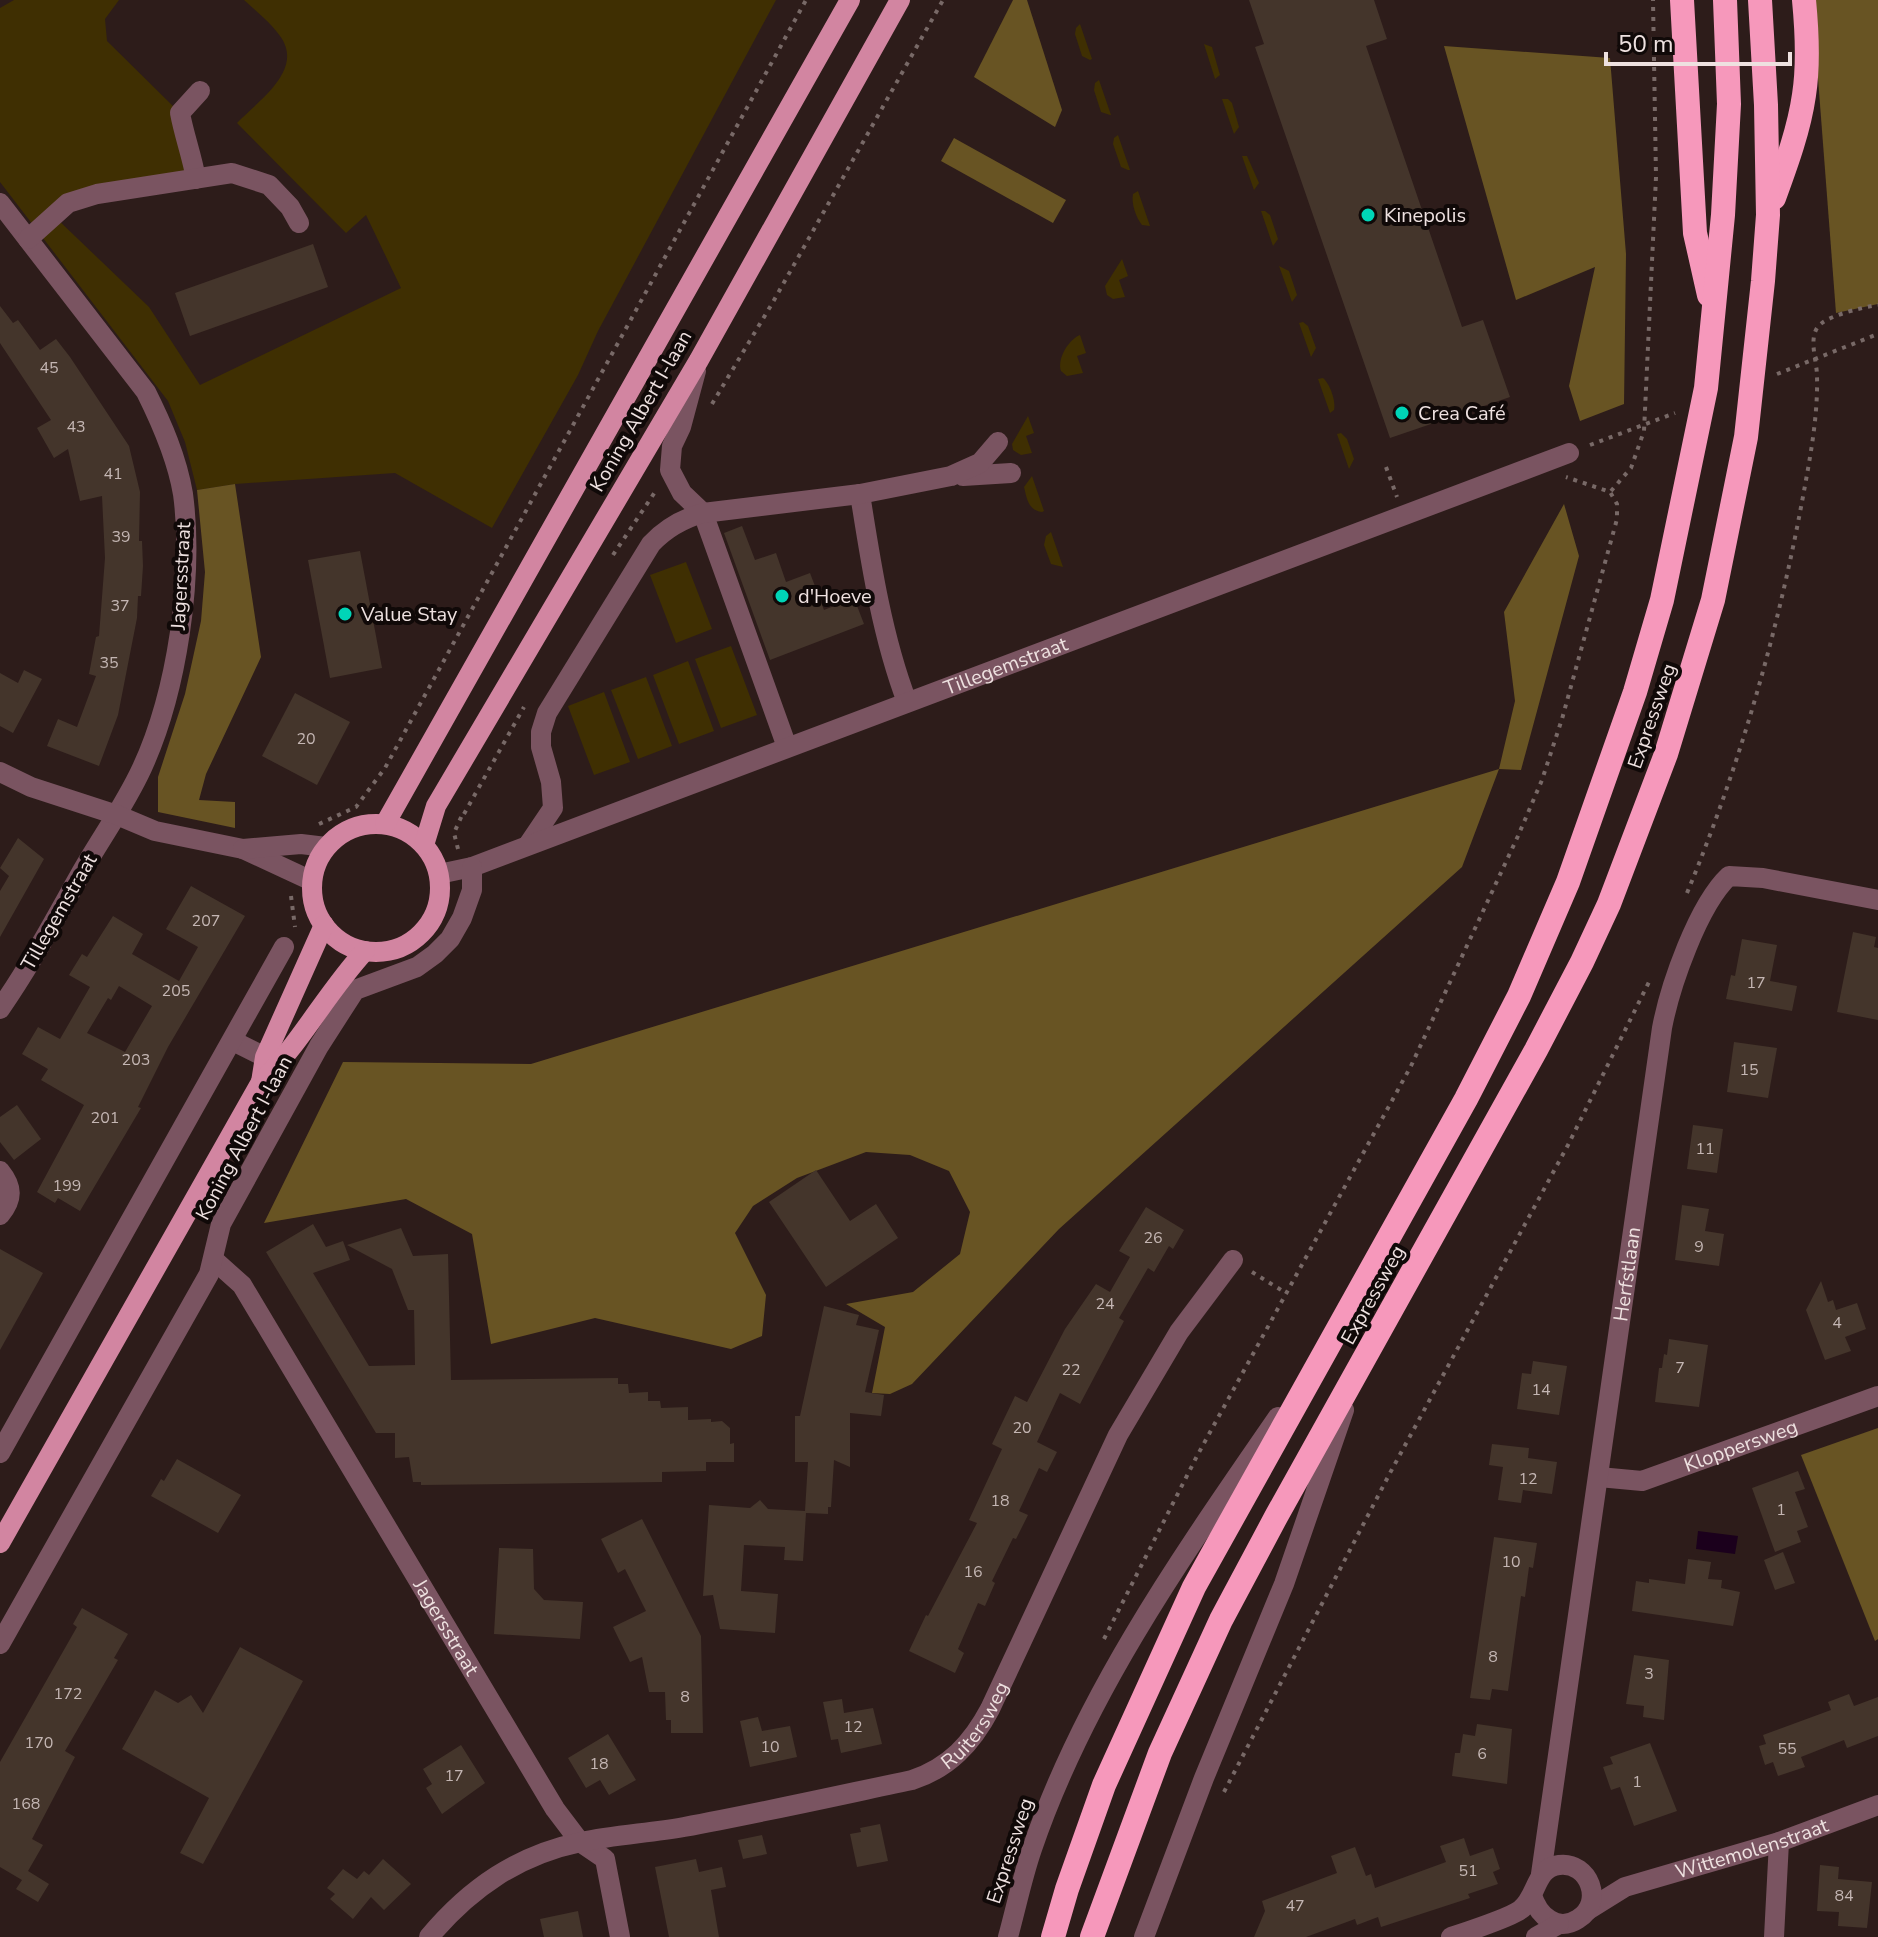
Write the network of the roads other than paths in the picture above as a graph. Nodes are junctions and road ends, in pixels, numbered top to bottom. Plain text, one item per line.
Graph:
1 (850, 0) edge
2 (900, 0) edge
3 (1682, 0) edge
4 (1725, 0) edge
5 (1760, 0) edge
6 (1804, 0) edge
7 (200, 91) dead end
8 (196, 179) junction
9 (0, 203) edge
10 (1768, 215) junction
11 (299, 223) dead end
12 (28, 239) junction
13 (1714, 317) junction
14 (699, 360) junction
15 (998, 442) dead end
16 (1569, 453) road end
17 (1011, 473) dead end
18 (951, 476) junction
19 (860, 494) junction
20 (703, 513) junction
21 (907, 702) junction
22 (787, 747) junction
23 (0, 772) edge
24 (553, 808) junction
25 (117, 815) junction
26 (385, 824) junction
27 (580, 825) junction
28 (424, 845) junction
29 (528, 845) junction
30 (326, 847) junction
31 (243, 849) junction
32 (472, 867) junction
33 (439, 874) junction
34 (312, 881) junction
35 (1878, 900) edge
36 (324, 925) junction
37 (284, 947) road end
38 (365, 951) junction
39 (0, 1009) edge
40 (233, 1041) junction
41 (273, 1060) junction
42 (0, 1171) edge
43 (0, 1215) edge
44 (214, 1260) junction
45 (1233, 1260) road end
46 (1336, 1331) junction
47 (1353, 1382) junction
48 (1878, 1396) edge
49 (0, 1453) edge
50 (1599, 1477) junction
51 (0, 1543) edge
52 (0, 1644) edge
53 (1878, 1805) edge
54 (1547, 1836) junction
55 (580, 1842) junction
56 (1779, 1842) junction
57 (1579, 1871) junction
58 (1541, 1874) junction
59 (1625, 1887) junction
60 (1532, 1895) junction
61 (1588, 1910) junction
62 (1559, 1924) junction
63 (1457, 1935) edge
64 (429, 1937) edge
65 (620, 1937) edge
66 (1008, 1937) edge
67 (1053, 1937) edge
68 (1092, 1937) edge
69 (1144, 1937) edge
70 (1536, 1937) edge
71 (1774, 1937) edge

1 - 26 main road, Koning Albert I-laan
2 - 14 main road, Koning Albert I-laan
3 - 13 highway
4 - 13 highway, Expressweg
5 - 10 highway, Expressweg
6 - 10 highway
7 - 8 street
8 - 11 street
8 - 12 street
9 - 12 street, Jagersstraat
10 - 47 highway, Expressweg
12 - 25 street, Jagersstraat
13 - 46 highway, Expressweg
14 - 20 street
14 - 28 main road, Koning Albert I-laan
15 - 18 street
16 - 21 street, Tillegemstraat
17 - 18 street
18 - 19 street
19 - 20 street
19 - 21 street
20 - 22 street
20 - 24 street
21 - 22 street, Tillegemstraat
22 - 27 street, Tillegemstraat
23 - 25 street
24 - 27 street
24 - 29 street
25 - 31 street
25 - 39 street, Tillegemstraat
26 - 28 main road
26 - 30 main road
27 - 29 street, Tillegemstraat
28 - 33 main road
29 - 32 street, Tillegemstraat
30 - 31 street
30 - 34 main road
31 - 34 street
32 - 33 street, Tillegemstraat
32 - 44 street, Koning Albert I-laan
33 - 38 main road
34 - 36 main road
35 - 50 street, Herfstlaan
36 - 38 main road
36 - 41 main road, Koning Albert I-laan
37 - 40 street
38 - 41 main road, Koning Albert I-laan
40 - 41 street
40 - 49 street
41 - 51 main road, Koning Albert I-laan
42 - 43 street
44 - 52 street, Koning Albert I-laan
44 - 55 street, Jagersstraat
45 - 55 street, Ruitersweg
46 - 66 street, Expressweg
46 - 67 highway, Expressweg
47 - 68 highway, Expressweg
47 - 69 street, Expressweg
48 - 50 street, Kloppersweg
50 - 54 street, Herfstlaan
53 - 56 street, Wittemolenstraat
54 - 57 street
54 - 58 street, Herfstlaan
55 - 64 street
55 - 65 street
56 - 59 street, Wittemolenstraat
56 - 71 street
57 - 58 street
57 - 59 street
57 - 61 street
58 - 60 street
59 - 61 street, Wittemolenstraat
60 - 62 street
60 - 63 street
61 - 62 street
62 - 70 street

